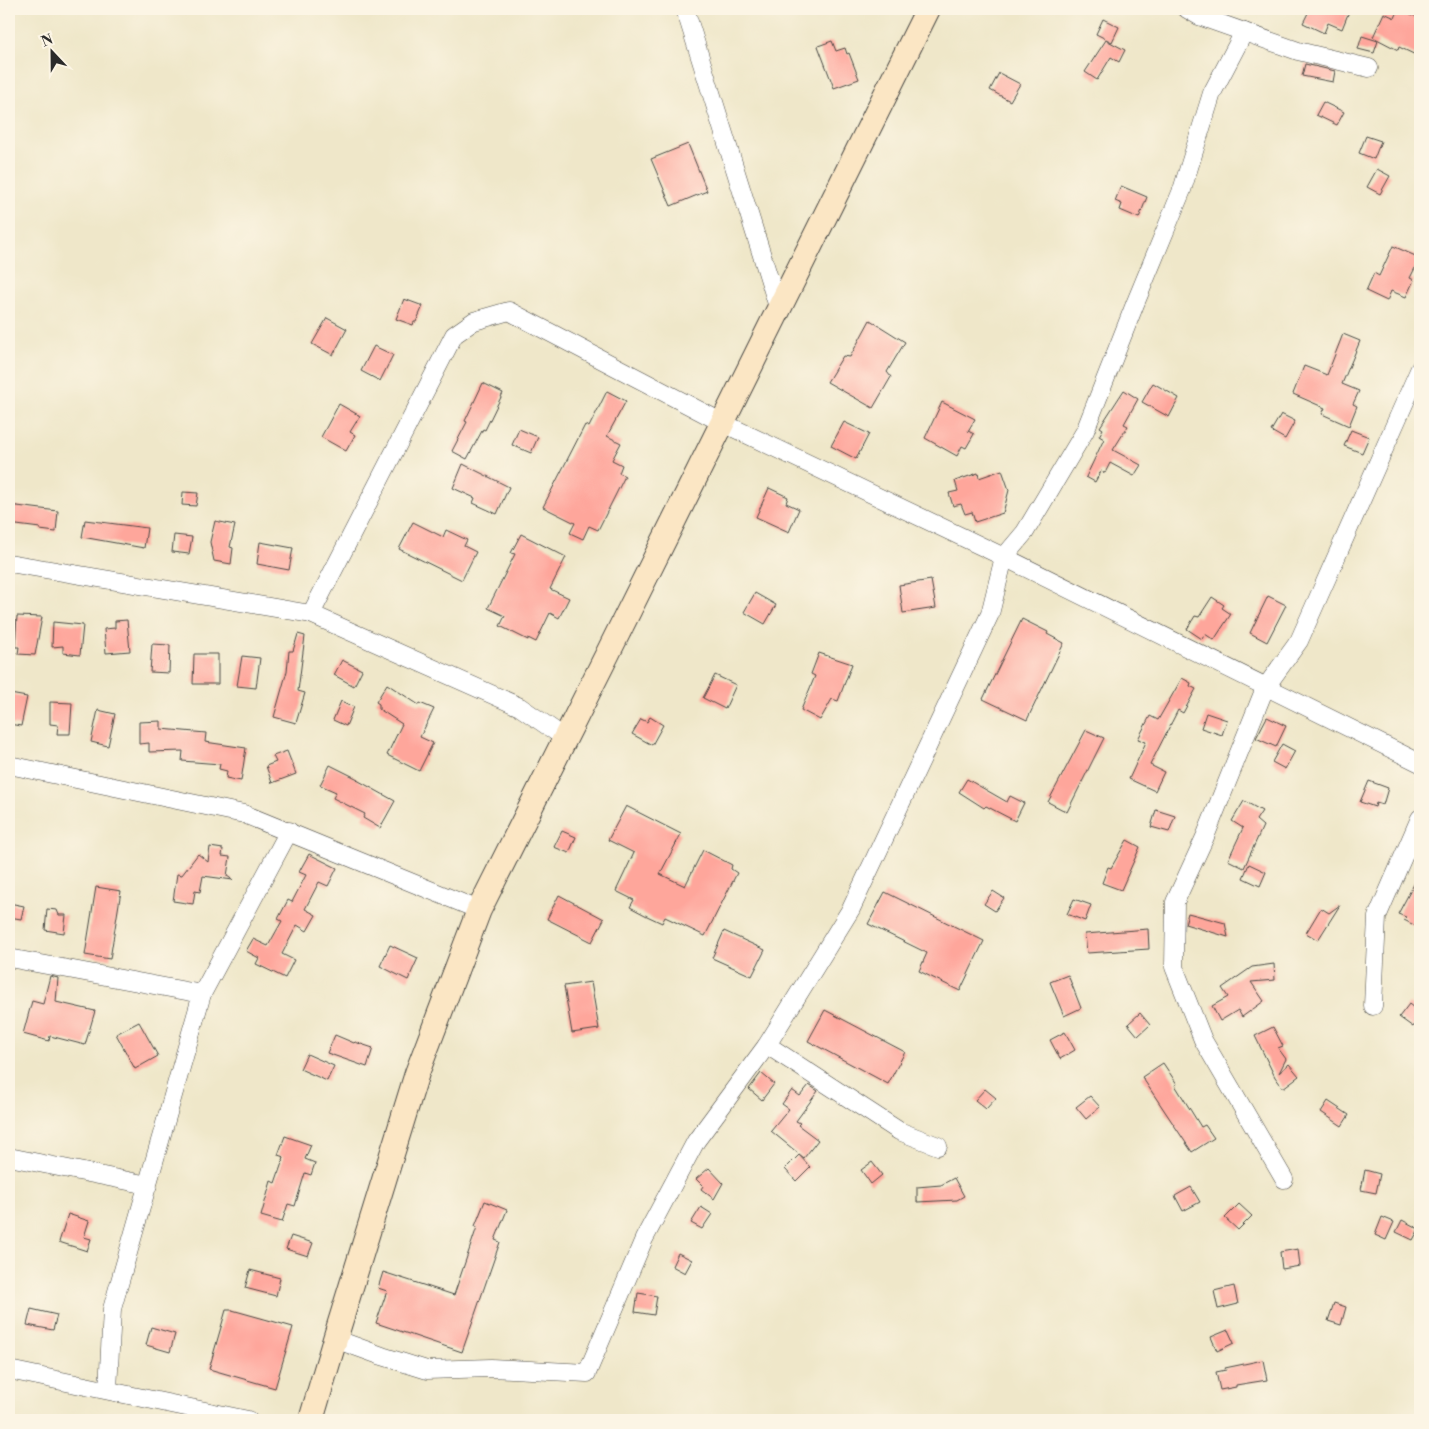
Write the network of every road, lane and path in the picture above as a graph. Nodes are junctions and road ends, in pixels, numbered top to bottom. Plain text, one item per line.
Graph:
1 (686, 9) edge
2 (928, 9) edge
3 (1187, 9) edge
4 (1244, 32) junction
5 (1369, 68) dead end
6 (779, 310) junction
7 (1420, 368) edge
8 (723, 423) junction
9 (1004, 557) junction
10 (9, 563) edge
11 (311, 614) junction
12 (1265, 688) junction
13 (565, 738) junction
14 (1420, 763) edge
15 (9, 765) edge
16 (1420, 818) edge
17 (289, 831) junction
18 (479, 910) junction
19 (9, 958) edge
20 (202, 994) junction
21 (1373, 1006) dead end
22 (767, 1046) junction
23 (938, 1146) dead end
24 (9, 1156) edge
25 (1284, 1179) dead end
26 (148, 1186) junction
27 (334, 1339) junction
28 (9, 1370) edge
29 (108, 1390) junction
30 (248, 1420) edge
31 (311, 1420) edge

1 - 6 street
2 - 6 main road
3 - 4 street
4 - 5 street
4 - 9 street
6 - 8 main road
7 - 12 street
8 - 9 street
8 - 11 street
8 - 13 main road
9 - 12 street
9 - 22 street
10 - 11 street
11 - 13 street
12 - 14 street
12 - 25 street
13 - 18 main road
15 - 17 street
16 - 21 street
17 - 18 street
17 - 20 street
18 - 27 main road
19 - 20 street
20 - 26 street
22 - 23 street
22 - 27 street
24 - 26 street
26 - 29 street
27 - 31 main road
28 - 29 street
29 - 30 street

